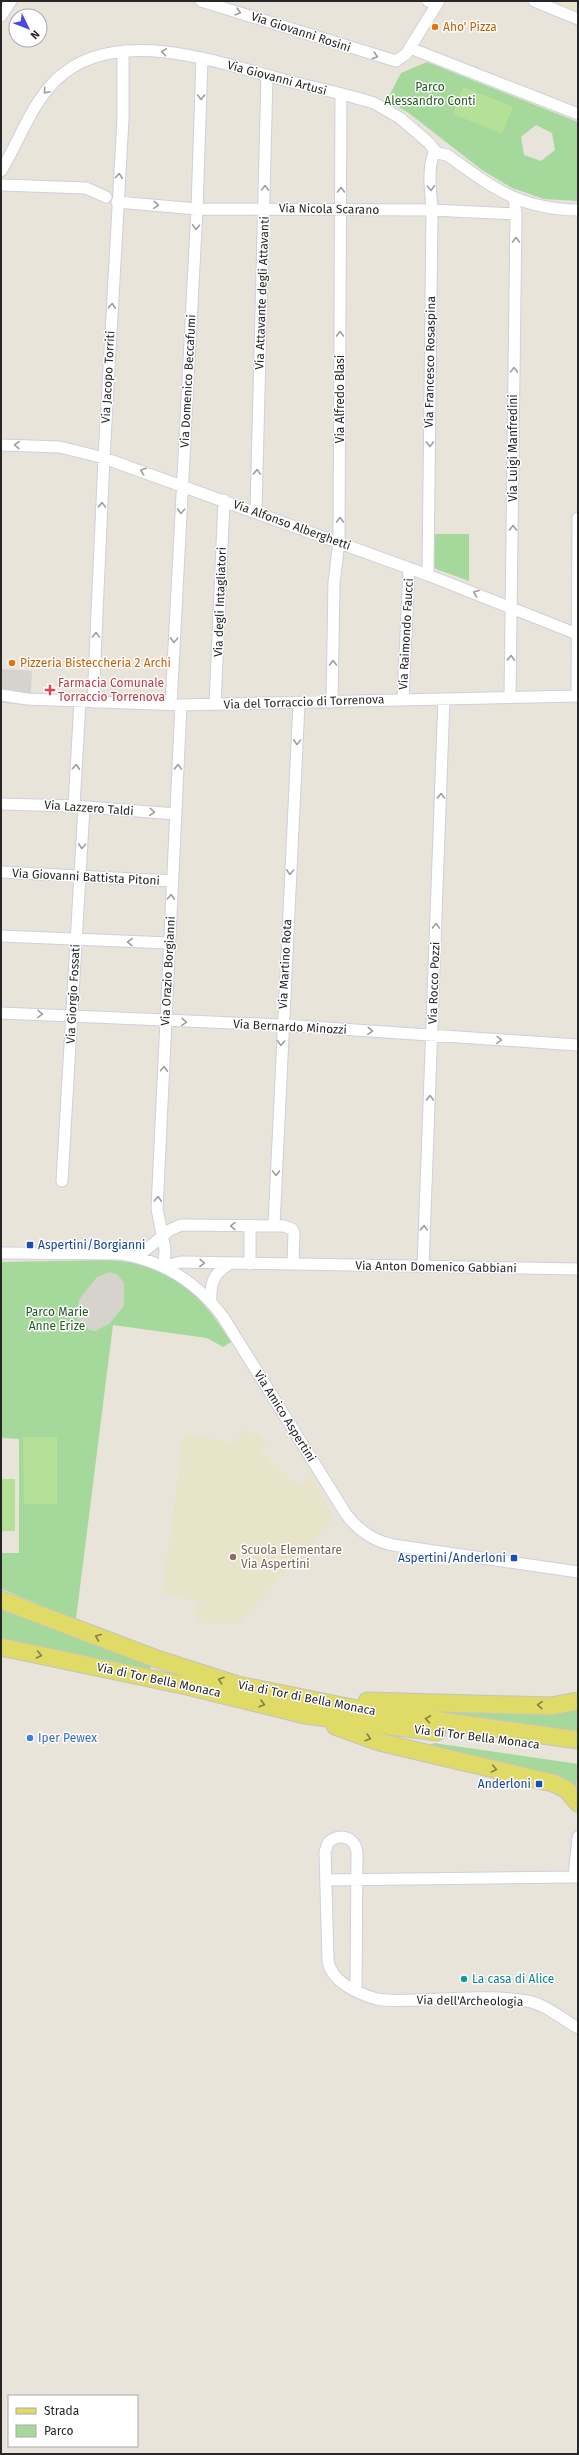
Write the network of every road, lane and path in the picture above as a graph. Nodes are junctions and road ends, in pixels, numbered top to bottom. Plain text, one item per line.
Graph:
1 (11, 1) edge
2 (201, 1) edge
3 (534, 1) edge
4 (435, 2) edge
5 (1, 16) edge
6 (578, 19) edge
7 (410, 48) junction
8 (123, 51) junction
9 (202, 58) junction
10 (267, 75) junction
11 (341, 94) junction
12 (578, 114) edge
13 (437, 153) junction
14 (1, 171) edge
15 (1, 185) edge
16 (106, 197) dead end
17 (514, 198) junction
18 (117, 202) junction
19 (264, 208) junction
20 (197, 209) junction
21 (341, 210) junction
22 (432, 210) junction
23 (578, 210) edge
24 (516, 214) junction
25 (1, 445) edge
26 (104, 458) junction
27 (182, 484) junction
28 (224, 500) junction
29 (256, 511) junction
30 (578, 518) edge
31 (339, 542) junction
32 (578, 561) edge
33 (409, 568) junction
34 (428, 575) junction
35 (512, 606) junction
36 (577, 634) junction
37 (1, 696) edge
38 (578, 696) edge
39 (510, 697) junction
40 (444, 699) junction
41 (403, 700) junction
42 (80, 701) junction
43 (93, 702) junction
44 (332, 702) junction
45 (299, 703) junction
46 (176, 705) junction
47 (215, 705) junction
48 (1, 804) edge
49 (79, 806) junction
50 (176, 814) junction
51 (1, 872) edge
52 (80, 876) junction
53 (172, 881) junction
54 (1, 936) edge
55 (76, 940) junction
56 (169, 943) junction
57 (1, 1013) edge
58 (73, 1015) junction
59 (166, 1021) junction
60 (282, 1025) junction
61 (432, 1035) junction
62 (578, 1045) edge
63 (62, 1181) dead end
64 (274, 1225) junction
65 (250, 1226) junction
66 (162, 1237) junction
67 (1, 1253) edge
68 (137, 1256) junction
69 (230, 1264) junction
70 (250, 1264) junction
71 (293, 1264) junction
72 (164, 1266) junction
73 (423, 1267) junction
74 (578, 1269) edge
75 (211, 1302) junction
76 (578, 1572) edge
77 (1, 1600) edge
78 (1, 1647) edge
79 (578, 1701) edge
80 (302, 1707) junction
81 (578, 1740) edge
82 (578, 1751) edge
83 (578, 1803) edge
84 (578, 1838) edge
85 (576, 1877) edge
86 (358, 1879) junction
87 (326, 1880) junction
88 (356, 1991) junction
89 (578, 2028) edge

1 - 5 street
2 -> 7 street, Via Giovanni Rosini
3 - 6 street
4 - 7 street
7 - 12 street
9 -> 8 street, Via Giovanni Artusi
8 -> 14 street, Via Giovanni Artusi
18 -> 8 street, Via Jacopo Torriti
9 - 10 street, Via Giovanni Artusi
9 -> 20 street, Via Domenico Beccafumi
10 - 11 street, Via Giovanni Artusi
19 -> 10 street, Via Attavante degli Attavanti
11 - 13 street, Via Giovanni Artusi
21 -> 11 street, Via Alfredo Blasi
13 - 17 street, Via Giovanni Artusi
13 -> 22 street, Via Francesco Rosaspina
15 - 16 street
17 - 23 street, Via Giovanni Artusi
17 - 24 street, Via Luigi Manfredini
18 -> 20 street, Via Nicola Scarano
26 -> 18 street, Via Jacopo Torriti
19 - 20 street, Via Nicola Scarano
19 - 21 street, Via Nicola Scarano
29 -> 19 street, Via Attavante degli Attavanti
20 -> 27 street, Via Domenico Beccafumi
21 - 22 street, Via Nicola Scarano
31 -> 21 street, Via Alfredo Blasi
22 - 24 street, Via Nicola Scarano
22 -> 34 street, Via Francesco Rosaspina
35 -> 24 street, Via Luigi Manfredini
26 -> 25 street, Via Alfonso Alberghetti
27 -> 26 street, Via Alfonso Alberghetti
43 -> 26 street, Via Jacopo Torriti
27 - 28 street, Via Alfonso Alberghetti
27 -> 46 street, Via Domenico Beccafumi
28 - 29 street, Via Alfonso Alberghetti
28 - 47 street, Via degli Intagliatori
29 - 31 street, Via Alfonso Alberghetti
30 - 32 street
31 - 33 street, Via Alfonso Alberghetti
44 -> 31 street, Via Alfredo Blasi
32 - 36 street
33 - 34 street, Via Alfonso Alberghetti
33 - 41 street, Via Raimondo Faucci
35 -> 34 street, Via Alfonso Alberghetti
35 - 36 street, Via Alfonso Alberghetti
39 -> 35 street, Via Luigi Manfredini
36 - 38 street
37 - 42 street, Via del Torraccio di Torrenova
38 - 39 street, Via del Torraccio di Torrenova
39 - 40 street, Via del Torraccio di Torrenova
40 - 41 street, Via del Torraccio di Torrenova
61 -> 40 street, Via Rocco Pozzi
41 - 44 street, Via del Torraccio di Torrenova
42 - 43 street, Via del Torraccio di Torrenova
49 -> 42 street, Via Giorgio Fossati
43 - 46 street, Via del Torraccio di Torrenova
44 - 45 street, Via del Torraccio di Torrenova
45 - 47 street, Via del Torraccio di Torrenova
45 -> 60 street, Via Martino Rota
46 - 47 street, Via del Torraccio di Torrenova
50 -> 46 street, Via Orazio Borgianni
48 - 49 street, Via Lazzero Taldi
49 -> 50 street, Via Lazzero Taldi
49 -> 52 street, Via Giorgio Fossati
50 - 53 street, Via Orazio Borgianni
51 - 52 street, Via Giovanni Battista Pitoni
52 - 53 street, Via Giovanni Battista Pitoni
52 - 55 street, Via Giorgio Fossati
56 -> 53 street, Via Orazio Borgianni
54 - 55 street
56 -> 55 street
55 - 58 street, Via Giorgio Fossati
56 - 59 street, Via Orazio Borgianni
57 -> 58 street, Via Bernardo Minozzi
58 - 59 street, Via Bernardo Minozzi
58 - 63 street, Via Giorgio Fossati
59 -> 60 street, Via Bernardo Minozzi
66 -> 59 street, Via Orazio Borgianni
60 -> 61 street, Via Bernardo Minozzi
60 -> 64 street, Via Martino Rota
61 -> 62 street, Via Bernardo Minozzi
73 -> 61 street, Via Rocco Pozzi
64 - 65 street
64 - 71 street
65 -> 66 street
65 - 70 street
66 - 68 street
66 - 72 street, Via Orazio Borgianni
67 - 68 street, Via Amico Aspertini
68 - 72 street, Via Amico Aspertini
69 - 70 street, Via Anton Domenico Gabbiani
72 -> 69 street, Via Anton Domenico Gabbiani
69 - 75 street
70 - 71 street, Via Anton Domenico Gabbiani
71 - 73 street, Via Anton Domenico Gabbiani
72 - 75 street, Via Amico Aspertini
73 - 74 street, Via Anton Domenico Gabbiani
75 - 76 street, Via Amico Aspertini
80 -> 77 main road, Via di Tor di Bella Monaca
78 -> 80 main road, Via di Tor Bella Monaca
79 -> 80 main road
81 -> 80 main road, Via di Tor di Bella Monaca
80 - 82 main road, Via di Tor Bella Monaca
80 -> 83 main road
84 - 85 street
85 - 86 street
86 - 87 street
86 - 87 street, Via dell'Archeologia
86 - 88 street, Via dell'Archeologia
87 - 88 street, Via dell'Archeologia
88 - 89 street, Via dell'Archeologia

